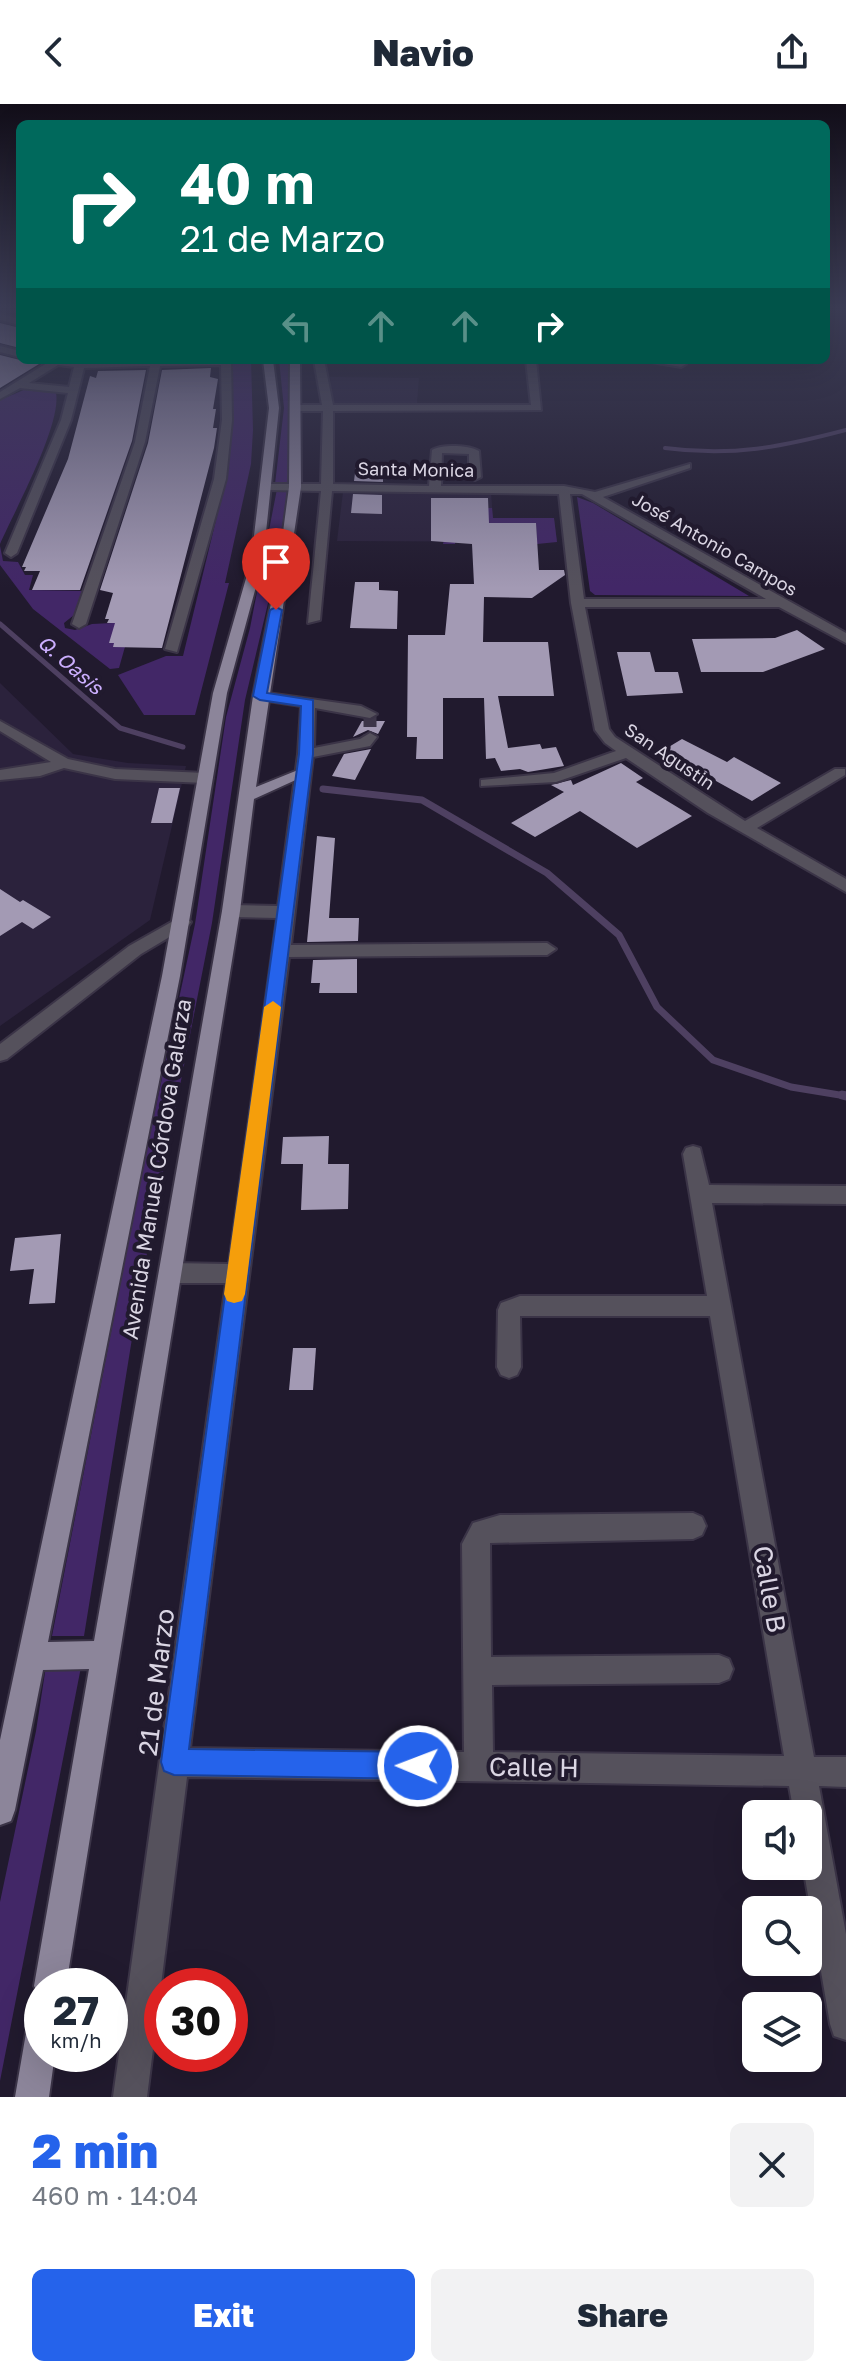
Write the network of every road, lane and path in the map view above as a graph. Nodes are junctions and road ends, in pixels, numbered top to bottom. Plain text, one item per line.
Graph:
1 (69, 402) edge
2 (148, 402) edge
3 (227, 402) edge
4 (273, 402) edge
5 (297, 402) edge
6 (327, 402) edge
7 (536, 402) edge
8 (297, 408) junction
9 (328, 408) junction
10 (686, 466) dead end
11 (475, 477) dead end
12 (327, 486) junction
13 (267, 487) junction
14 (295, 487) junction
15 (435, 488) junction
16 (564, 489) junction
17 (595, 496) junction
18 (11, 553) dead end
19 (578, 603) junction
20 (781, 603) junction
21 (313, 620) dead end
22 (79, 624) dead end
23 (844, 636) edge
24 (172, 649) dead end
25 (260, 696) junction
26 (308, 703) junction
27 (370, 714) dead end
28 (4, 729) edge
29 (370, 737) dead end
30 (628, 752) junction
31 (63, 763) junction
32 (304, 764) junction
33 (840, 772) dead end
34 (0, 775) edge
35 (195, 778) junction
36 (487, 783) dead end
37 (245, 797) junction
38 (745, 828) junction
39 (846, 886) edge
40 (231, 911) junction
41 (285, 912) junction
42 (182, 922) junction
43 (547, 949) dead end
44 (280, 951) junction
45 (0, 1054) edge
46 (693, 1154) dead end
47 (700, 1194) junction
48 (846, 1195) edge
49 (170, 1273) junction
50 (237, 1274) junction
51 (720, 1306) junction
52 (509, 1367) dead end
53 (693, 1526) dead end
54 (104, 1655) junction
55 (31, 1656) junction
56 (719, 1669) dead end
57 (477, 1671) junction
58 (174, 1762) junction
59 (479, 1767) junction
60 (802, 1771) junction
61 (846, 1772) edge
62 (0, 1810) edge
63 (53, 1968) edge
64 (846, 2024) edge
65 (36, 2072) edge
66 (32, 2097) edge
67 (130, 2097) edge

1 - 18 street
2 - 22 street
3 - 24 street
4 - 13 main road, Avenida Manuel Córdova Galarza
5 - 8 main road, Avenida Manuel Córdova Galarza
6 - 9 street
7 - 9 street
8 - 9 street
8 - 14 main road, Avenida Manuel Córdova Galarza
9 - 12 street
10 - 17 street
11 - 15 street
12 - 14 street, Santa Monica
12 - 15 street, Santa Monica
12 - 21 street
13 - 14 street, Santa Monica
13 - 35 main road, Avenida Manuel Córdova Galarza
14 - 25 main road, Avenida Manuel Córdova Galarza
15 - 16 street, Santa Monica
16 - 17 street, José Antonio Campos
16 - 19 street, San Agustin
17 - 20 street, José Antonio Campos
19 - 20 street
19 - 30 street, San Agustin
20 - 23 street, José Antonio Campos
25 - 26 street
25 - 37 main road, Avenida Manuel Córdova Galarza
26 - 27 street
26 - 32 street, 21 de Marzo
28 - 31 street
29 - 32 street
30 - 36 street
30 - 38 street, San Agustin
31 - 34 street
31 - 35 street
32 - 37 main road
32 - 41 street, 21 de Marzo
33 - 38 street
35 - 42 main road, Avenida Manuel Córdova Galarza
37 - 40 main road, Avenida Manuel Córdova Galarza
38 - 39 street, San Agustin
40 - 41 street
40 - 49 main road, Avenida Manuel Córdova Galarza
41 - 44 street, 21 de Marzo
42 - 45 street
42 - 55 main road, Avenida Manuel Córdova Galarza
43 - 44 street
44 - 50 street, 21 de Marzo
46 - 47 street, Calle B
47 - 48 street
47 - 51 street, Calle B
49 - 50 street
49 - 54 main road, Avenida Manuel Córdova Galarza
50 - 58 street, 21 de Marzo
51 - 52 street
51 - 60 street, Calle B
53 - 57 street
54 - 55 main road
54 - 63 main road, Avenida Manuel Córdova Galarza
55 - 62 main road, Avenida Manuel Córdova Galarza
56 - 57 street
57 - 59 street
58 - 59 street, Calle H
58 - 67 street, 21 de Marzo
59 - 60 street, Calle H
60 - 61 street, Calle H
60 - 64 street, Calle B
65 - 66 main road

